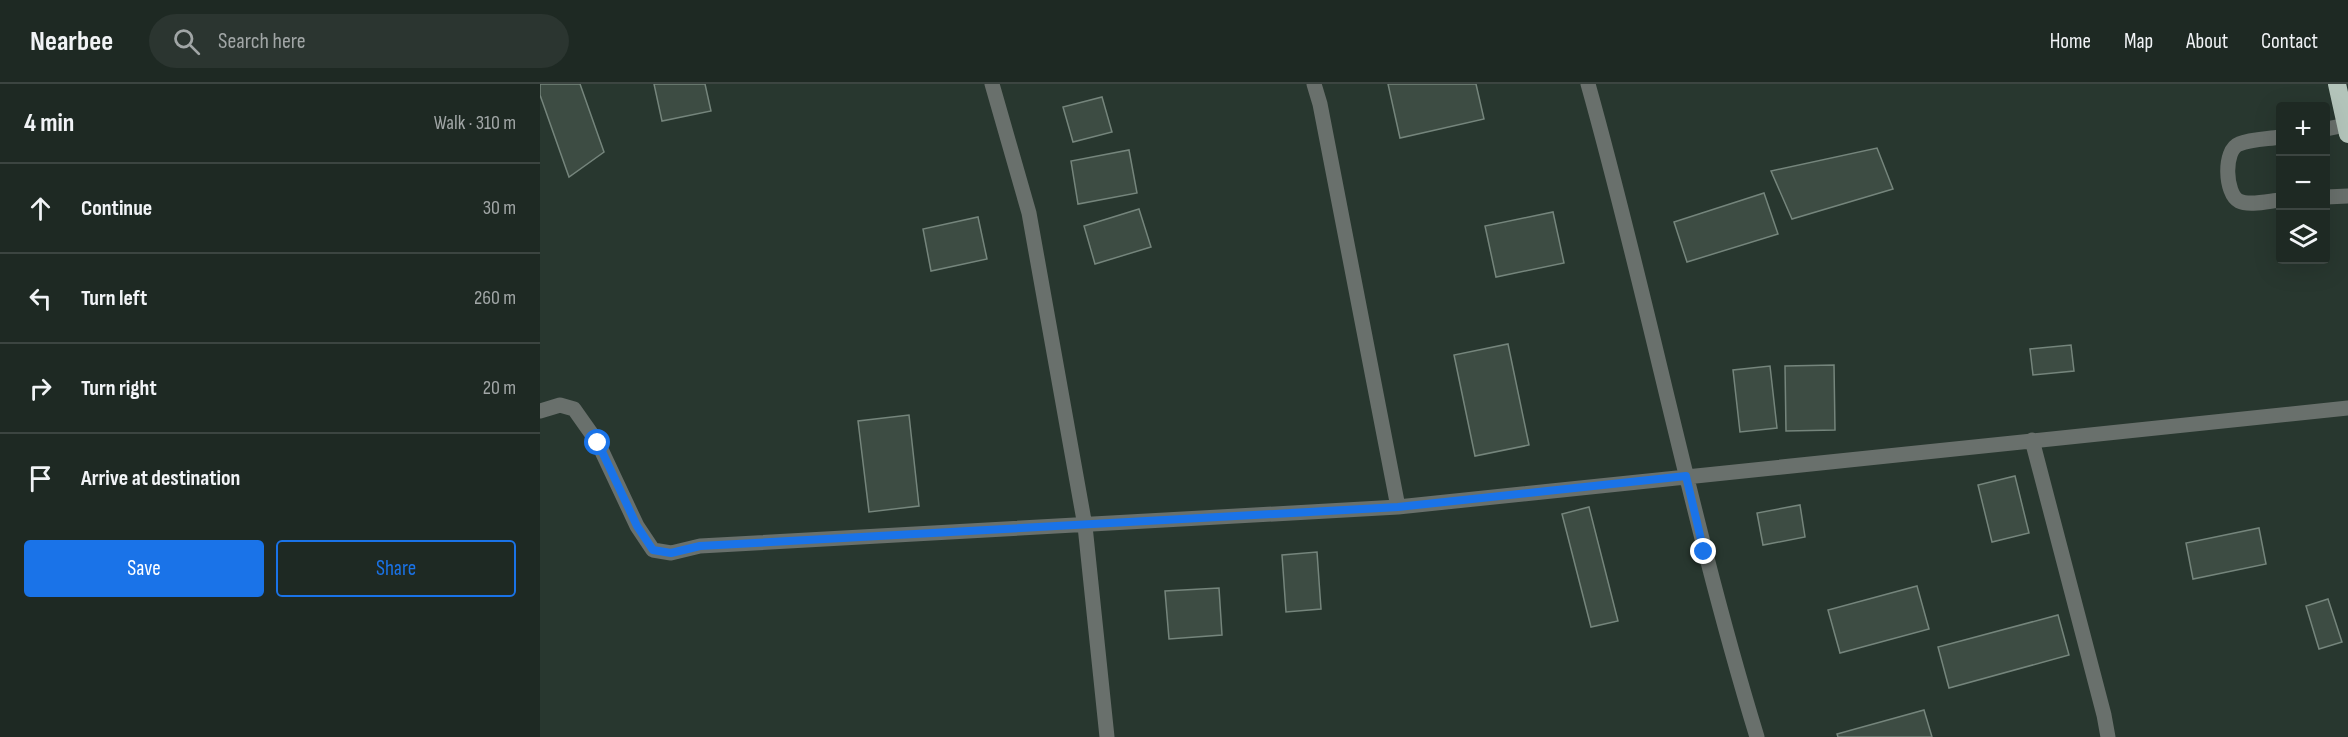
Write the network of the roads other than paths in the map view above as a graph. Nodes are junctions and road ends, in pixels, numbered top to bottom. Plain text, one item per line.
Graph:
1 (992, 84) edge
2 (1314, 84) edge
3 (1588, 84) edge
4 (2337, 84) edge
5 (2330, 129) edge
6 (2347, 130) edge
7 (2276, 137) edge
8 (2348, 196) edge
9 (2330, 197) edge
10 (2276, 200) edge
11 (2348, 408) edge
12 (540, 411) edge
13 (2031, 440) junction
14 (1686, 476) junction
15 (1398, 507) junction
16 (1084, 526) junction
17 (1107, 737) edge
18 (1757, 737) edge
19 (2108, 737) edge

1 - 16 street
2 - 15 street
3 - 14 street
4 - 6 highway
5 - 6 street
7 - 10 street
8 - 9 street
11 - 13 street
12 - 16 street
13 - 14 street
13 - 19 street
14 - 15 street
14 - 18 street
15 - 16 street
16 - 17 street

